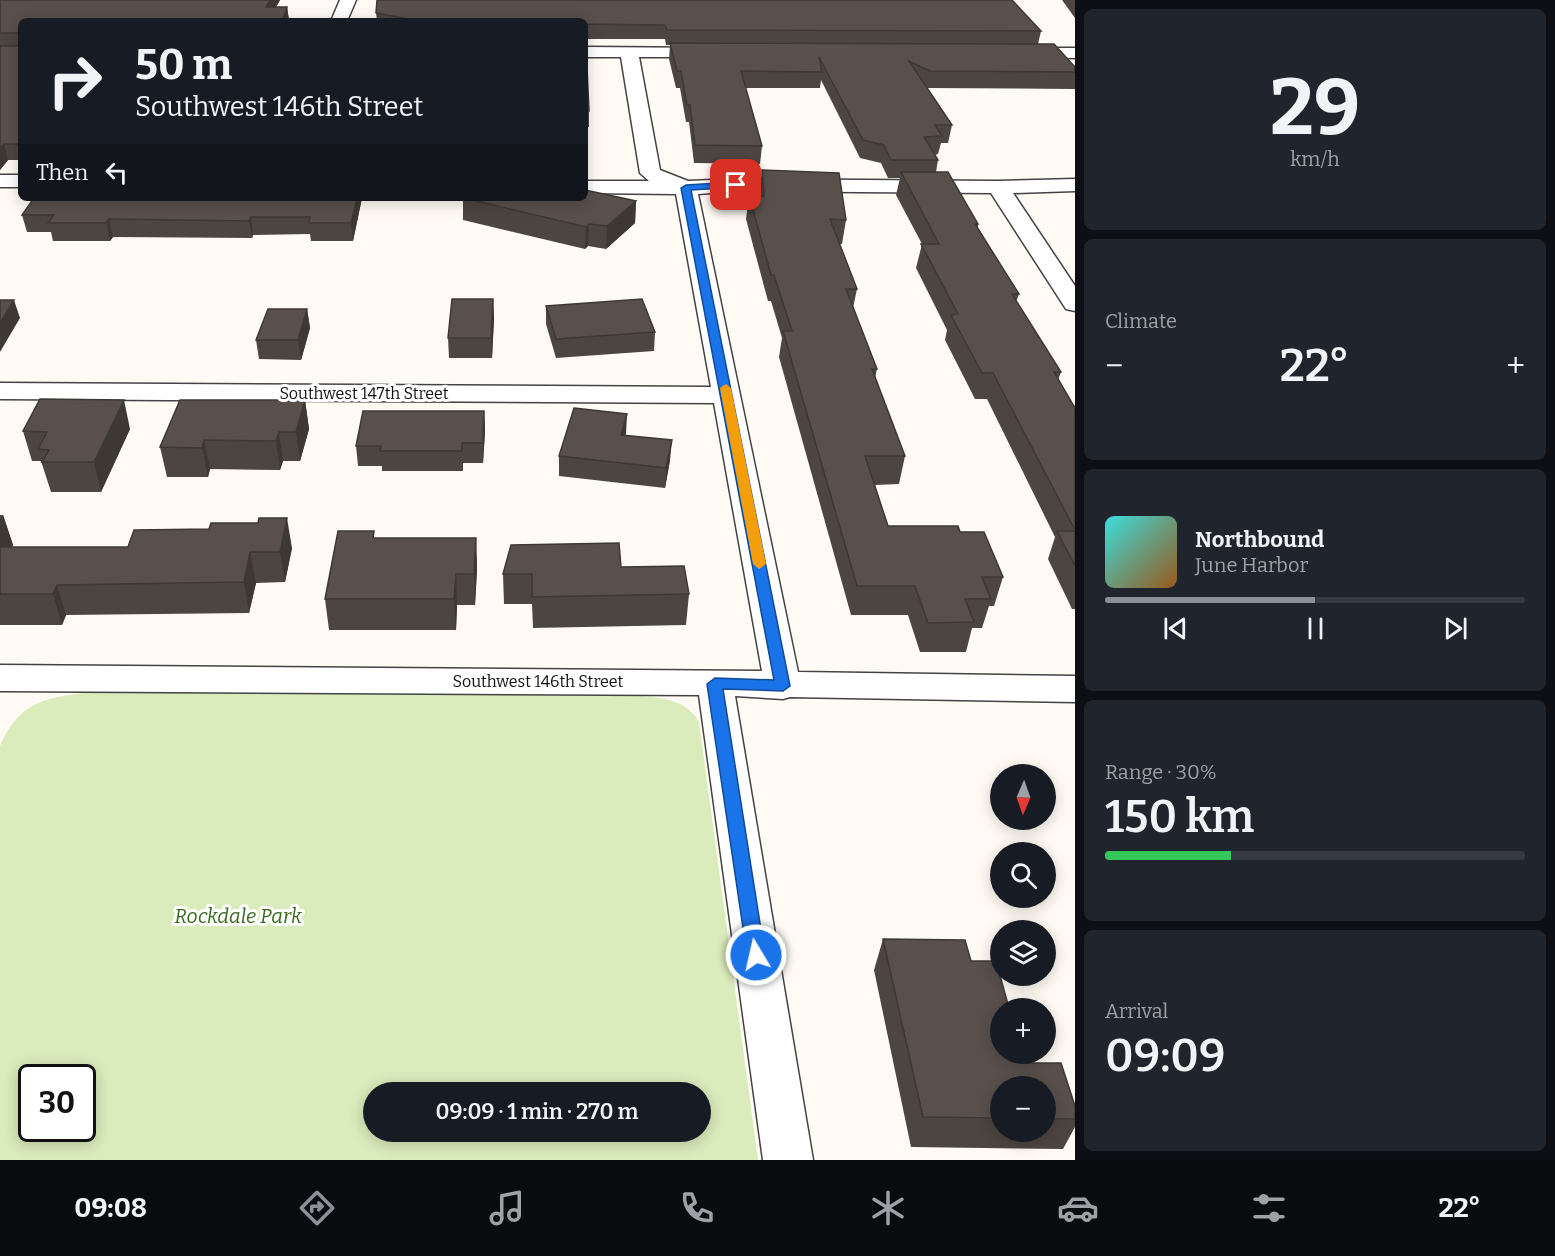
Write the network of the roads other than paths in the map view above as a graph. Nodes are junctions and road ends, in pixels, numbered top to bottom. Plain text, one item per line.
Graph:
1 (348, 0) edge
2 (340, 18) edge
3 (588, 52) edge
4 (629, 52) junction
5 (733, 52) edge
6 (1004, 53) edge
7 (1075, 53) edge
8 (0, 181) edge
9 (18, 181) edge
10 (1075, 185) edge
11 (592, 187) edge
12 (998, 187) junction
13 (686, 188) junction
14 (1075, 304) edge
15 (0, 391) edge
16 (727, 395) junction
17 (3, 684) edge
18 (715, 684) junction
19 (783, 686) junction
20 (1075, 689) edge
21 (788, 1160) edge

1 - 2 street
3 - 4 street
4 - 5 street
4 - 13 street
6 - 7 street
8 - 9 street
10 - 12 street
11 - 13 street
12 - 13 street
12 - 14 street
13 - 16 street
15 - 16 street, Southwest 147th Street
16 - 19 street
17 - 18 street, Southwest 146th Street
18 - 19 street, Southwest 146th Street
18 - 21 street
19 - 20 street, Southwest 146th Street

